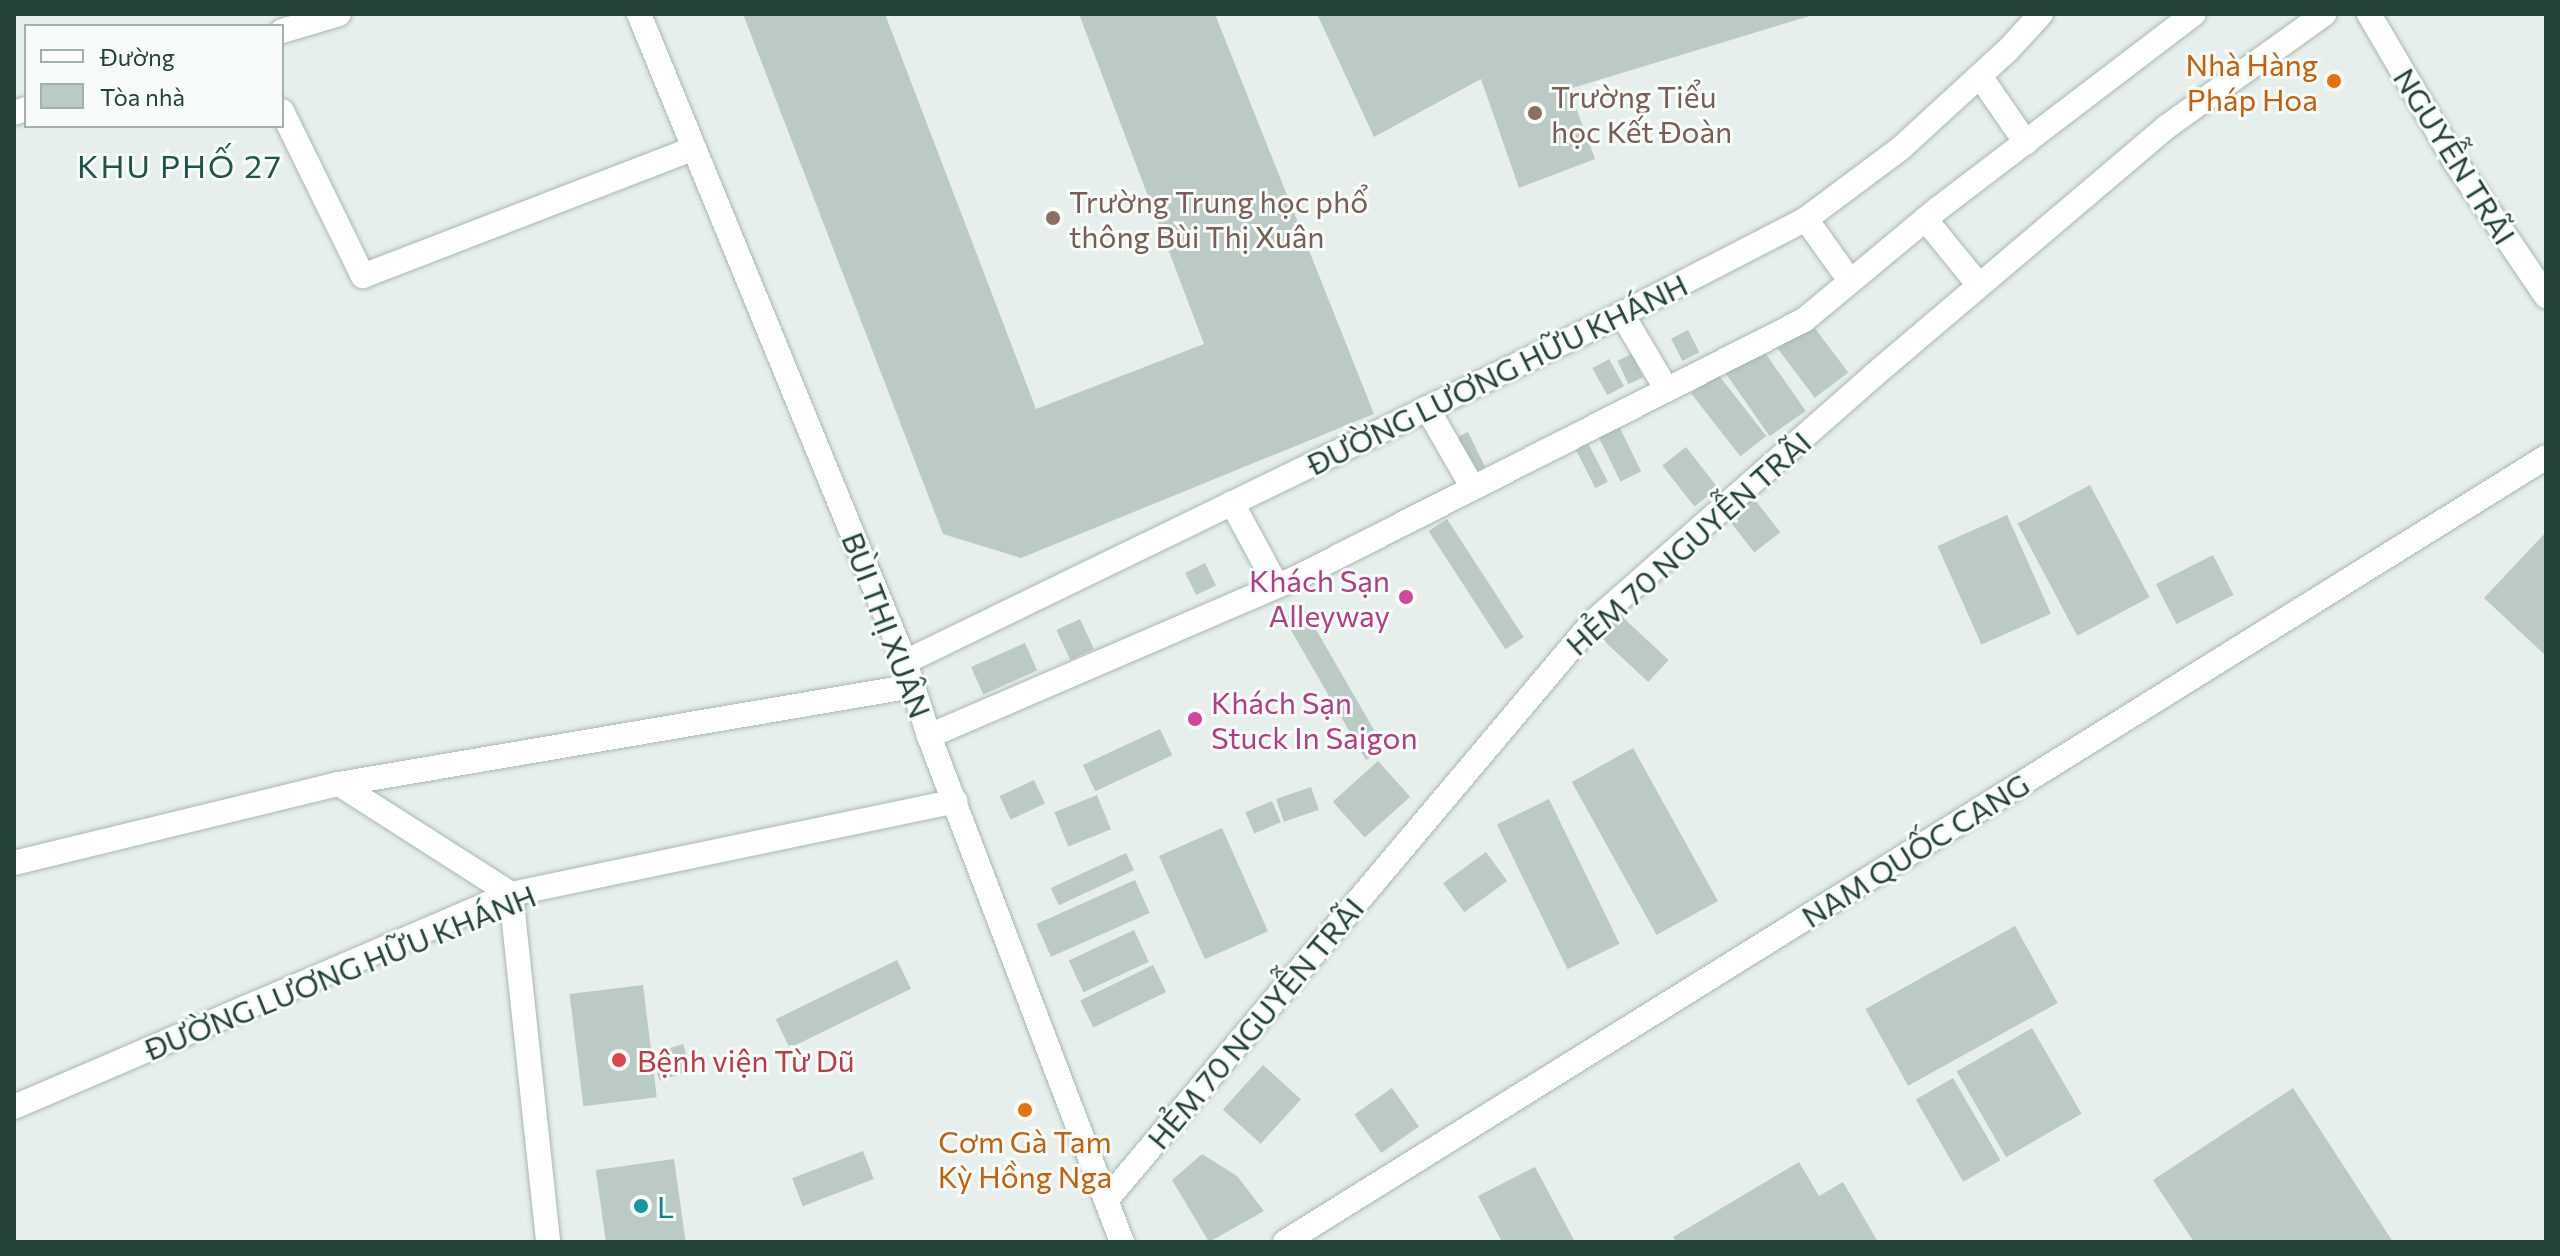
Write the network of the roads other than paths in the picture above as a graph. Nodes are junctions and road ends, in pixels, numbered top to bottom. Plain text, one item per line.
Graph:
1 (339, 14) edge
2 (639, 14) edge
3 (2041, 14) edge
4 (2194, 14) edge
5 (2324, 14) edge
6 (2369, 14) edge
7 (284, 30) edge
8 (1980, 76) junction
9 (284, 115) edge
10 (2026, 143) junction
11 (692, 149) junction
12 (1806, 219) junction
13 (1925, 219) junction
14 (1850, 281) junction
15 (1979, 285) junction
16 (2546, 296) edge
17 (1622, 314) junction
18 (1667, 390) junction
19 (1427, 408) junction
20 (2546, 457) edge
21 (1473, 488) junction
22 (1232, 503) junction
23 (1277, 586) junction
24 (905, 662) junction
25 (913, 686) junction
26 (929, 736) junction
27 (339, 784) junction
28 (955, 801) junction
29 (14, 863) edge
30 (511, 894) junction
31 (14, 1107) edge
32 (1108, 1198) junction
33 (548, 1242) edge
34 (1122, 1242) edge
35 (1285, 1242) edge

1 - 7 street
2 - 11 street, BÙI THỊ XUÂN
3 - 8 street, ĐƯỜNG LƯƠNG HỮU KHÁNH
4 - 10 street
5 - 15 street, HẺM 70 NGUYỄN TRÃI
6 - 16 street, NGUYỄN TRÃI
8 - 10 street
8 - 12 street, ĐƯỜNG LƯƠNG HỮU KHÁNH
9 - 11 street
10 - 13 street
11 - 24 street, BÙI THỊ XUÂN
12 - 14 street
12 - 17 street, ĐƯỜNG LƯƠNG HỮU KHÁNH
13 - 14 street
13 - 15 street
14 - 18 street
15 - 32 street, HẺM 70 NGUYỄN TRÃI
17 - 18 street
17 - 19 street, ĐƯỜNG LƯƠNG HỮU KHÁNH
18 - 21 street
19 - 21 street
19 - 22 street, ĐƯỜNG LƯƠNG HỮU KHÁNH
20 - 35 street, NAM QUỐC CANG
21 - 23 street
22 - 23 street
22 - 24 street, ĐƯỜNG LƯƠNG HỮU KHÁNH
23 - 26 street
24 - 25 street, BÙI THỊ XUÂN
25 - 26 street, BÙI THỊ XUÂN
25 - 27 street
26 - 28 street, BÙI THỊ XUÂN
27 - 29 street
27 - 30 street
28 - 30 street, ĐƯỜNG LƯƠNG HỮU KHÁNH
28 - 32 street, BÙI THỊ XUÂN
30 - 31 street, ĐƯỜNG LƯƠNG HỮU KHÁNH
30 - 33 street
32 - 34 street, BÙI THỊ XUÂN

